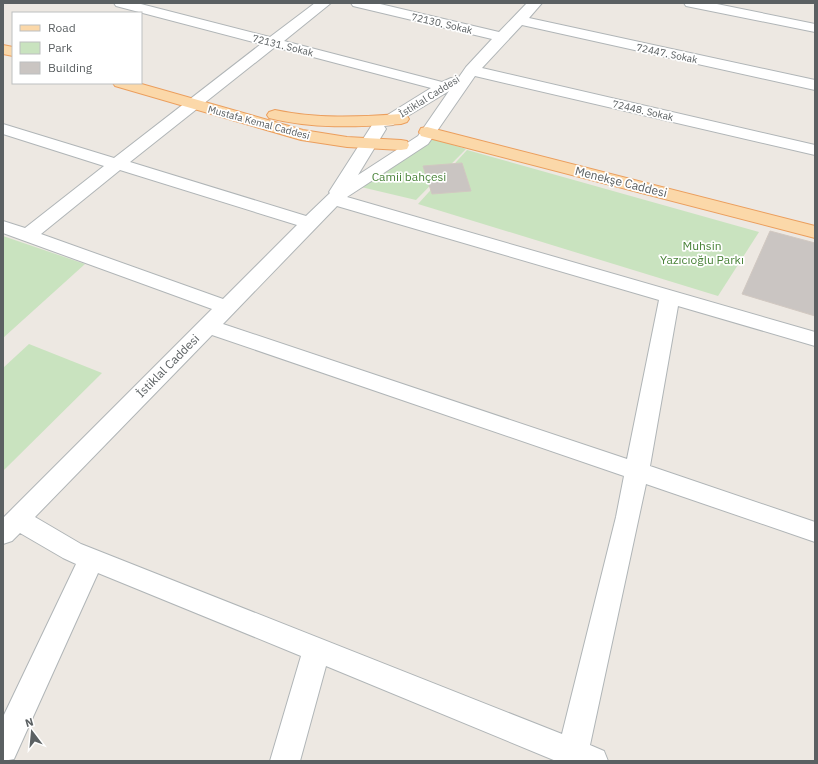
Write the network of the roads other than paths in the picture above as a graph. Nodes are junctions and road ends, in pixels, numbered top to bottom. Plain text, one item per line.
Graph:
1 (121, 3) edge
2 (324, 3) edge
3 (358, 3) edge
4 (535, 3) edge
5 (691, 3) edge
6 (518, 20) junction
7 (815, 28) edge
8 (502, 37) junction
9 (273, 42) junction
10 (471, 70) junction
11 (142, 76) edge
12 (126, 84) edge
13 (815, 85) edge
14 (445, 87) junction
15 (198, 99) junction
16 (385, 127) junction
17 (3, 129) edge
18 (426, 135) junction
19 (815, 150) edge
20 (116, 165) junction
21 (333, 199) junction
22 (309, 223) junction
23 (3, 227) edge
24 (815, 232) edge
25 (27, 236) junction
26 (670, 297) junction
27 (226, 307) junction
28 (208, 326) junction
29 (815, 339) edge
30 (637, 472) junction
31 (10, 526) edge
32 (815, 532) edge
33 (91, 559) junction
34 (317, 650) junction
35 (3, 749) edge
36 (579, 758) edge
37 (285, 761) edge

1 - 9 street, 72131. Sokak
2 - 9 street
3 - 8 street, 72130. Sokak
4 - 6 street, İstiklal Caddesi
5 - 7 street
6 - 8 street, İstiklal Caddesi
6 - 13 street, 72447. Sokak
8 - 10 street, İstiklal Caddesi
9 - 14 street, 72131. Sokak
9 - 15 street
10 - 14 street, İstiklal Caddesi
10 - 18 street, İstiklal Caddesi
10 - 19 street, 72448. Sokak
11 - 15 main road, Mustafa Kemal Caddesi
12 - 15 main road, Mustafa Kemal Caddesi
14 - 16 street, İstiklal Caddesi
15 - 16 main road, Mustafa Kemal Caddesi
15 - 16 main road, Mustafa Kemal Caddesi
15 - 20 street
16 - 18 main road, İstiklal Caddesi
16 - 18 main road
16 - 21 street, İstiklal Caddesi
17 - 20 street
18 - 21 street, İstiklal Caddesi
18 - 24 main road, Menekşe Caddesi
20 - 22 street
20 - 25 street
21 - 22 street, İstiklal Caddesi
21 - 26 street
22 - 27 street, İstiklal Caddesi
23 - 25 street
25 - 27 street
26 - 29 street
26 - 30 street
27 - 28 street, İstiklal Caddesi
28 - 30 street
28 - 31 street, İstiklal Caddesi
30 - 32 street
30 - 36 street
31 - 33 street
33 - 34 street
33 - 35 street
34 - 36 street
34 - 37 street

